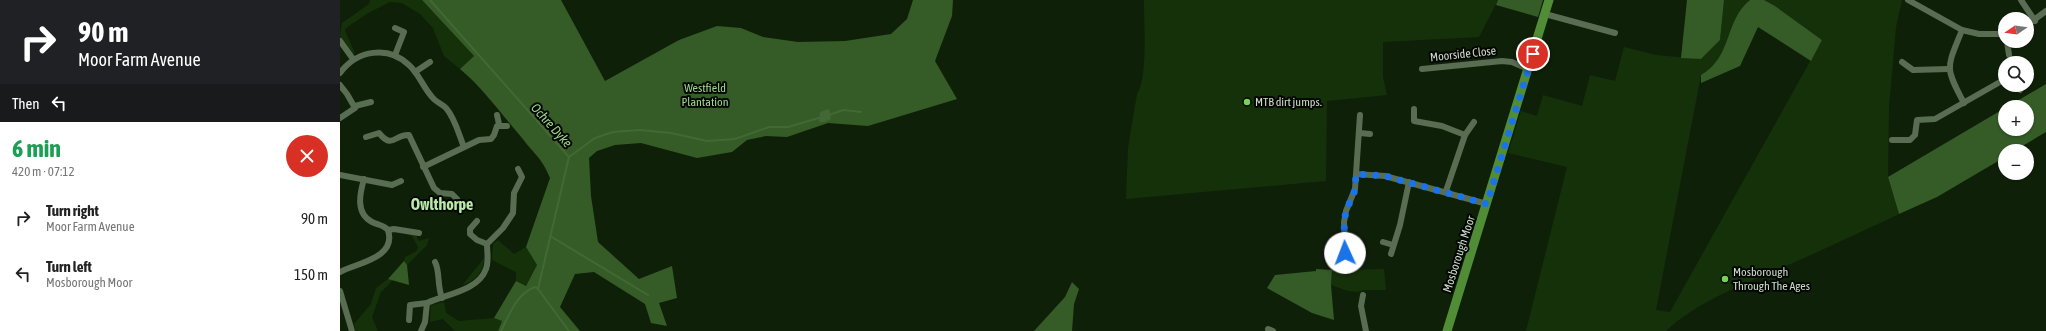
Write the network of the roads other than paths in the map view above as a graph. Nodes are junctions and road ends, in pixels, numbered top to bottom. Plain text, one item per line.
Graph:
1 (1549, 0) edge
2 (2021, 0) edge
3 (1911, 1) edge
4 (2046, 11) edge
5 (1545, 14) junction
6 (2035, 21) joint
7 (395, 28) dead end
8 (1962, 30) junction
9 (1615, 33) dead end
10 (1998, 34) edge
11 (340, 41) edge
12 (2009, 48) edge
13 (2010, 54) dead end
14 (395, 55) junction
15 (353, 59) junction
16 (430, 62) dead end
17 (1902, 62) dead end
18 (1422, 69) dead end
19 (1528, 69) junction
20 (1948, 69) junction
21 (415, 72) junction
22 (340, 73) edge
23 (1998, 83) edge
24 (340, 85) edge
25 (372, 102) dead end
26 (1964, 103) junction
27 (355, 106) junction
28 (1414, 109) dead end
29 (497, 115) dead end
30 (1360, 115) dead end
31 (340, 118) edge
32 (1474, 122) dead end
33 (499, 124) junction
34 (507, 126) dead end
35 (1360, 133) junction
36 (1370, 134) dead end
37 (1465, 135) junction
38 (366, 137) dead end
39 (1892, 140) dead end
40 (464, 147) junction
41 (423, 166) junction
42 (518, 169) dead end
43 (1356, 174) junction
44 (340, 175) edge
45 (364, 179) junction
46 (401, 181) dead end
47 (1409, 182) junction
48 (1446, 191) junction
49 (456, 199) dead end
50 (1487, 204) junction
51 (477, 220) dead end
52 (388, 230) junction
53 (419, 233) dead end
54 (1383, 242) dead end
55 (487, 244) junction
56 (1393, 245) junction
57 (1392, 254) dead end
58 (435, 262) dead end
59 (1346, 264) dead end
60 (340, 272) edge
61 (340, 291) edge
62 (1363, 295) dead end
63 (442, 298) junction
64 (342, 300) edge
65 (427, 303) junction
66 (409, 320) dead end
67 (352, 331) edge
68 (421, 331) edge
69 (1366, 331) edge
70 (1447, 331) edge

1 - 5 main road, Mosborough Moor
2 - 6 street
3 - 8 street
4 - 6 street
5 - 9 street
5 - 19 main road, Mosborough Moor
7 - 14 street
8 - 10 street
8 - 20 street
11 - 15 street
12 - 13 street
14 - 15 street
14 - 21 street
15 - 22 street
16 - 21 street
17 - 20 street
18 - 19 street, Moorside Close
19 - 50 main road, Mosborough Moor
20 - 26 street
21 - 40 street
23 - 26 street
24 - 27 street
25 - 27 street
26 - 39 street
27 - 31 street
28 - 37 street
29 - 33 street
30 - 35 street
32 - 37 street
33 - 34 street
33 - 40 street
35 - 36 street
35 - 43 street
37 - 48 street
38 - 41 street
40 - 41 street
41 - 49 street
42 - 55 street
43 - 47 street
43 - 59 street
44 - 45 street
45 - 46 street
45 - 52 street
47 - 48 street
47 - 56 street
48 - 50 street
50 - 70 main road, Mosborough Moor
51 - 55 street
52 - 53 street
52 - 60 street
54 - 56 street
55 - 63 street
56 - 57 street
58 - 63 street
61 - 64 street
62 - 69 street
63 - 65 street
64 - 67 street
65 - 66 street
65 - 68 street

